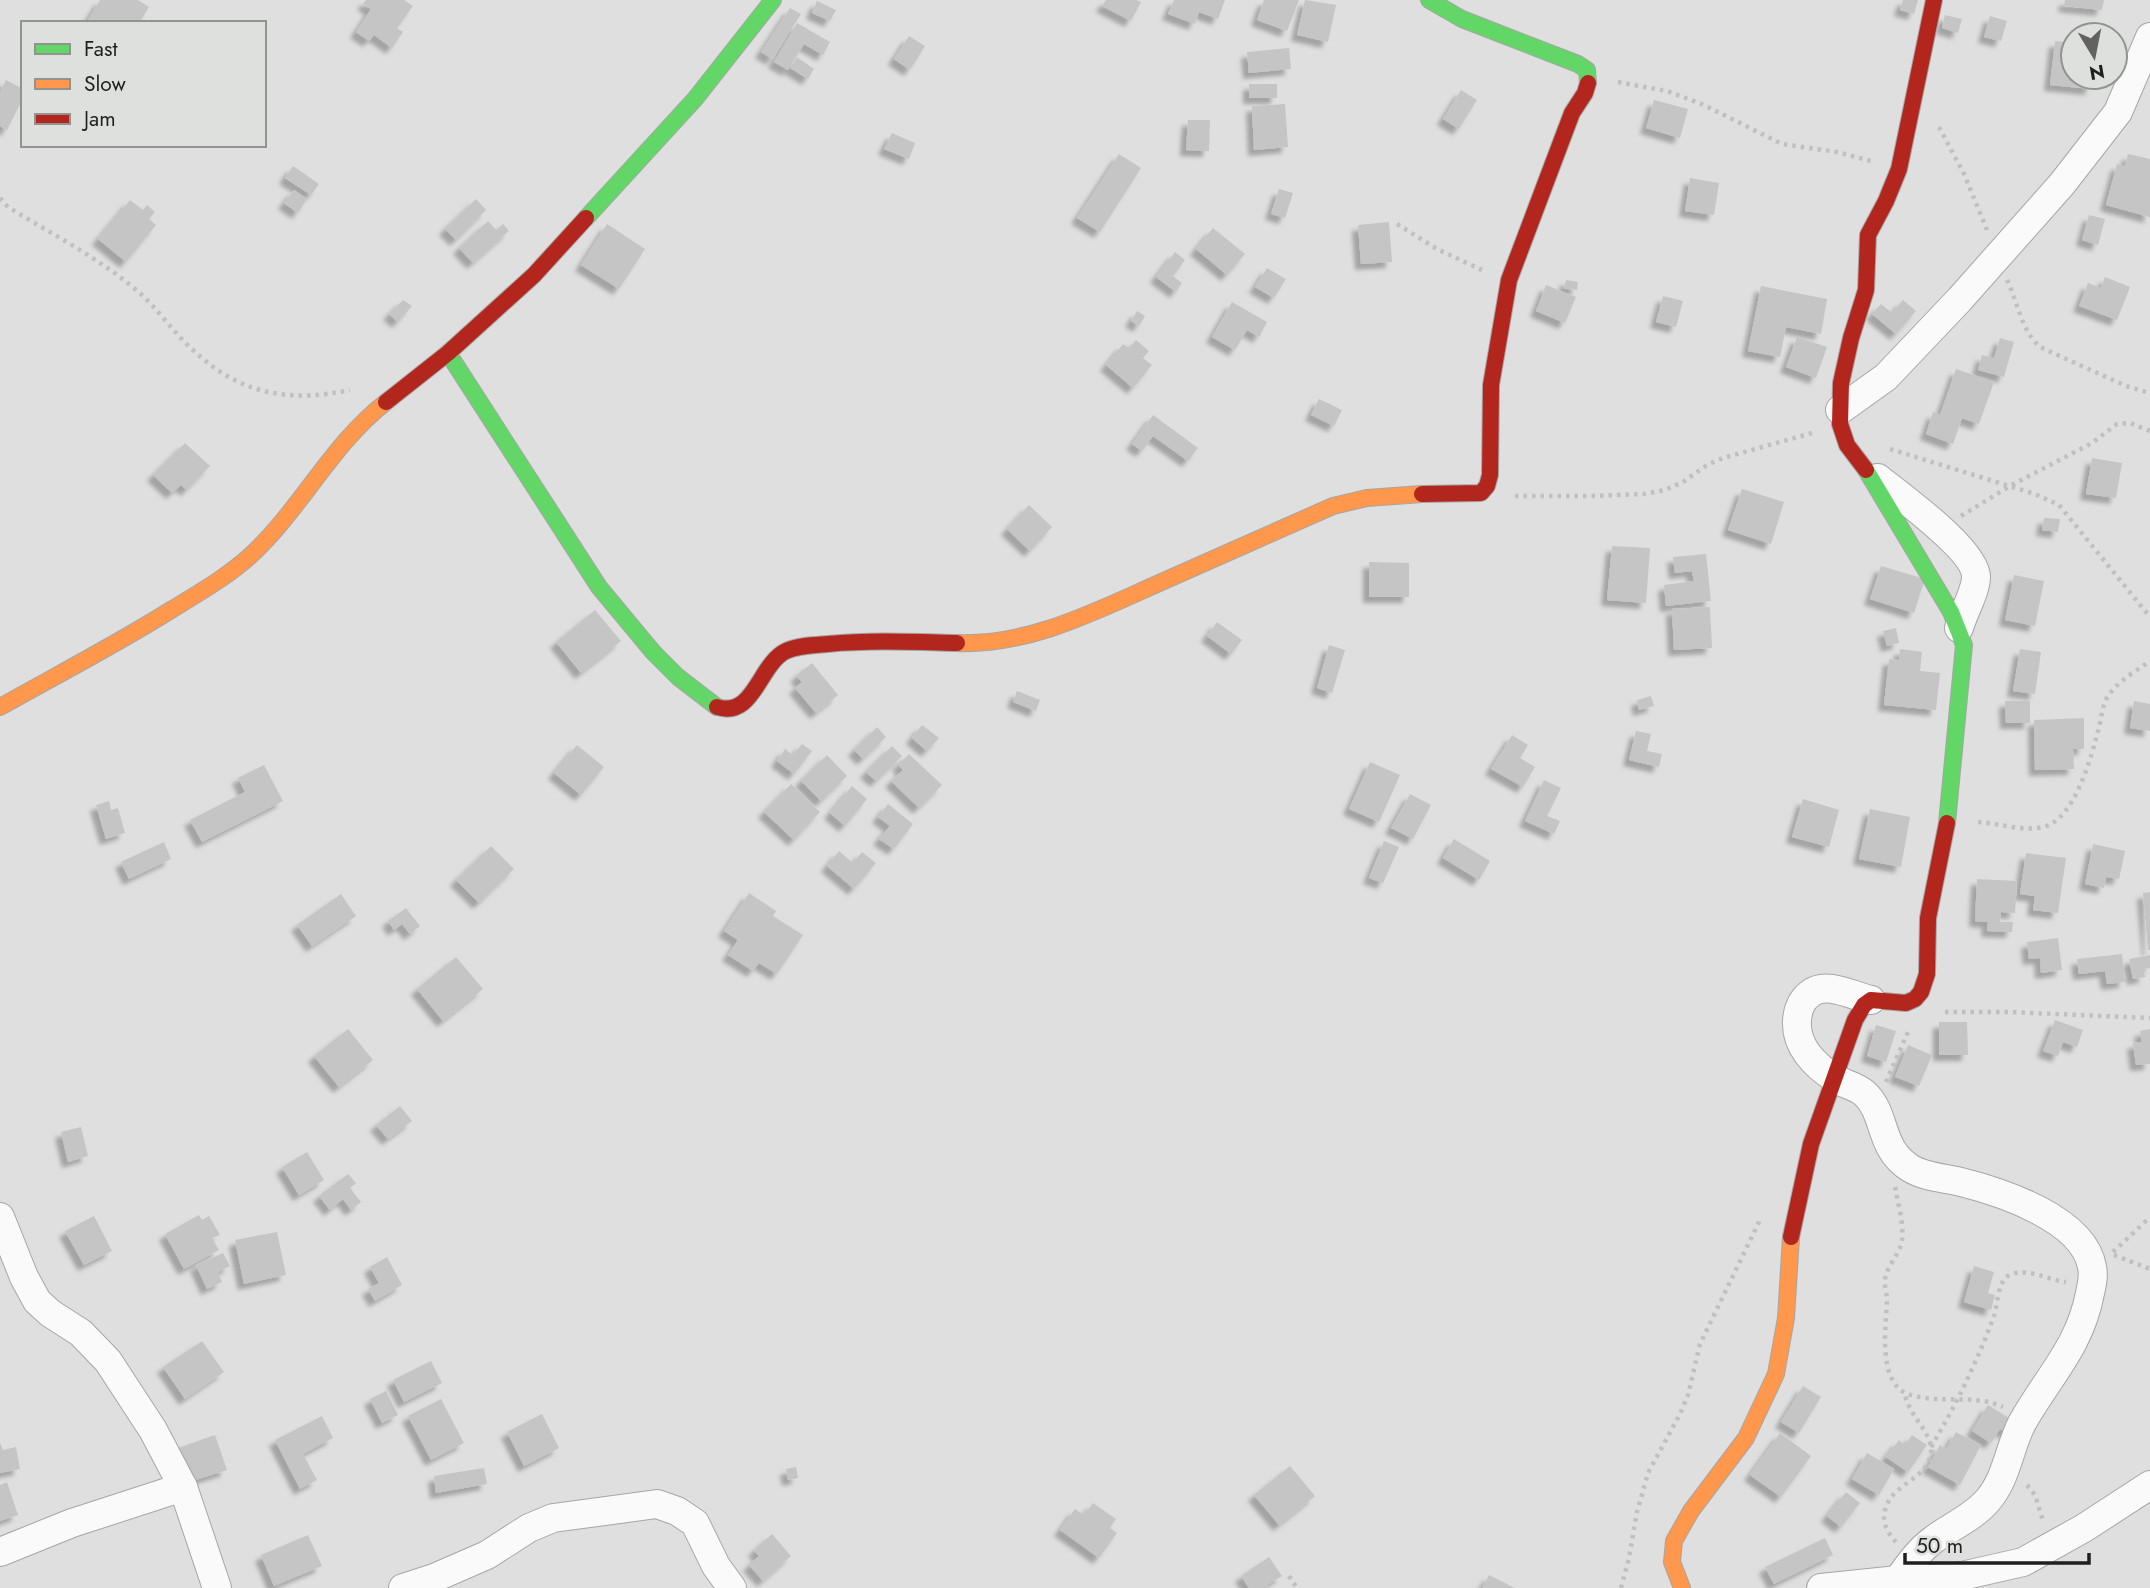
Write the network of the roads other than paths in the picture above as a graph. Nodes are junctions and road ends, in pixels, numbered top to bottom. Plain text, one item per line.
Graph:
1 (773, 0) edge
2 (1429, 0) edge
3 (1934, 0) edge
4 (2150, 37) edge
5 (448, 353) junction
6 (1840, 417) junction
7 (1864, 467) junction
8 (1959, 628) junction
9 (0, 707) edge
10 (1871, 1000) junction
11 (1835, 1079) junction
12 (0, 1217) edge
13 (2150, 1485) edge
14 (183, 1487) junction
15 (0, 1552) edge
16 (1898, 1580) junction
17 (217, 1588) edge
18 (403, 1588) edge
19 (732, 1588) edge
20 (1682, 1588) edge
21 (1821, 1588) edge

1 - 5 street
2 - 5 street
3 - 6 street
4 - 6 street
5 - 9 street
6 - 7 street
7 - 8 street
7 - 8 street
8 - 10 street
10 - 11 street
10 - 11 street
11 - 16 street
11 - 20 street
12 - 14 street
13 - 16 street
14 - 15 street
14 - 17 street
16 - 21 street
18 - 19 street

